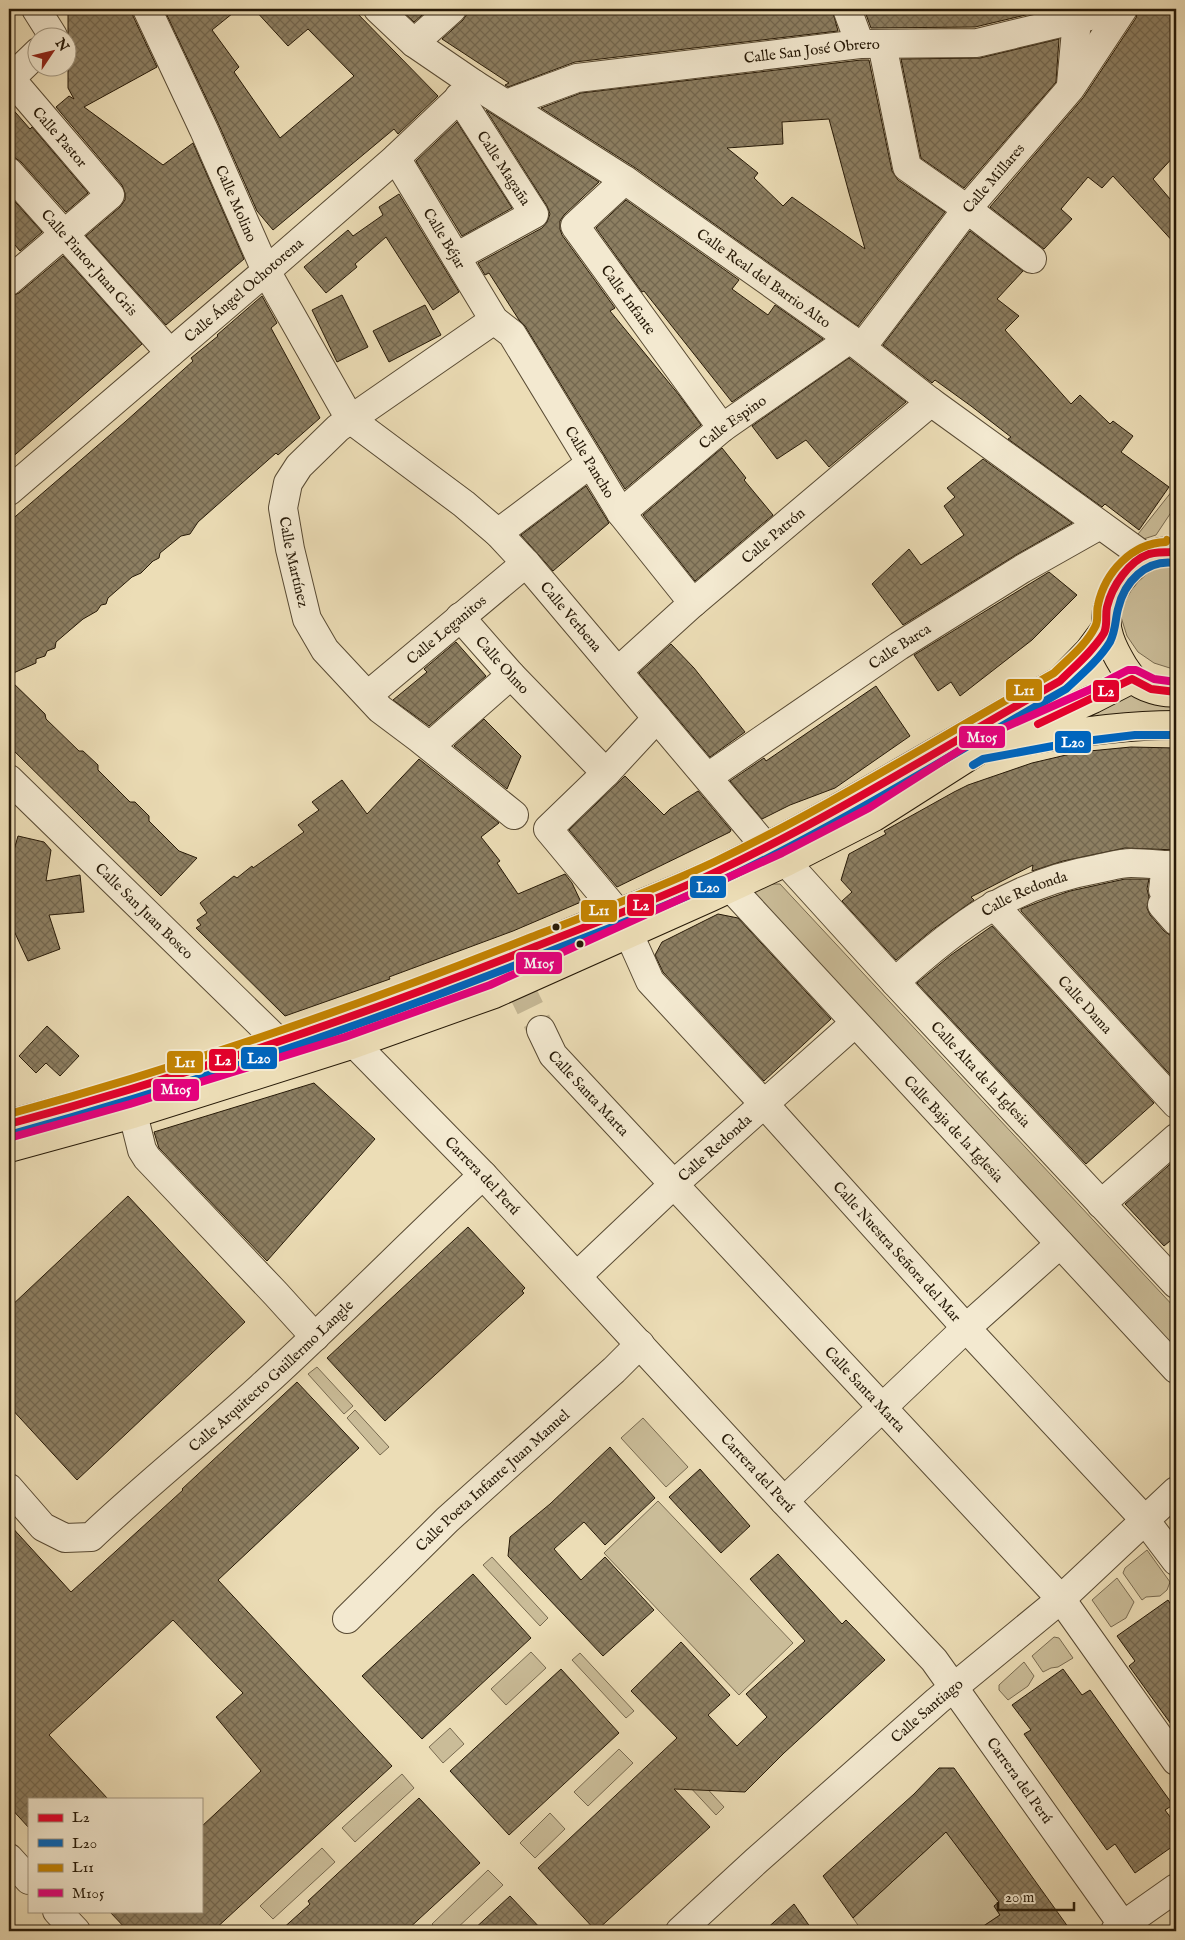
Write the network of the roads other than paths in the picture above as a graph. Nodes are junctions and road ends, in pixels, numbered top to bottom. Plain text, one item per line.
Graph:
1 (36, 9) edge
2 (147, 9) edge
3 (378, 9) edge
4 (452, 9) edge
5 (847, 9) edge
6 (1121, 9) edge
7 (1073, 14) edge
8 (48, 28) edge
9 (414, 43) junction
10 (871, 44) junction
11 (28, 62) edge
12 (10, 79) edge
13 (1070, 89) junction
14 (467, 91) junction
15 (506, 104) junction
16 (396, 158) junction
17 (9, 172) edge
18 (625, 180) junction
19 (967, 209) junction
20 (64, 235) junction
21 (456, 257) junction
22 (1032, 259) dead end
23 (266, 271) junction
24 (9, 281) edge
25 (494, 320) junction
26 (856, 343) junction
27 (170, 353) junction
28 (930, 402) junction
29 (350, 419) junction
30 (722, 428) junction
31 (591, 463) junction
32 (9, 491) edge
33 (621, 513) junction
34 (1100, 524) junction
35 (498, 533) junction
36 (1175, 550) edge
37 (1145, 557) junction
38 (526, 562) junction
39 (693, 602) junction
40 (460, 616) junction
41 (1106, 628) junction
42 (618, 671) junction
43 (511, 675) junction
44 (1132, 679) junction
45 (1176, 692) edge
46 (368, 695) junction
47 (657, 718) junction
48 (1176, 725) edge
49 (430, 746) junction
50 (979, 750) junction
51 (606, 773) junction
52 (708, 777) junction
53 (14, 793) edge
54 (514, 815) dead end
55 (775, 854) junction
56 (731, 888) junction
57 (1169, 890) edge
58 (994, 904) junction
59 (623, 924) junction
60 (895, 982) junction
61 (855, 1023) junction
62 (336, 1024) junction
63 (541, 1030) tunnel mouth
64 (280, 1043) junction
65 (354, 1044) junction
66 (1176, 1104) edge
67 (765, 1105) junction
68 (133, 1114) junction
69 (9, 1124) edge
70 (1176, 1138) edge
71 (9, 1148) edge
72 (483, 1175) junction
73 (673, 1186) junction
74 (1101, 1204) junction
75 (1060, 1244) junction
76 (577, 1276) junction
77 (1176, 1284) edge
78 (966, 1328) junction
79 (315, 1337) junction
80 (640, 1344) junction
81 (1176, 1369) edge
82 (884, 1407) junction
83 (9, 1488) edge
84 (1176, 1491) edge
85 (784, 1501) junction
86 (1145, 1520) junction
87 (1176, 1561) edge
88 (1061, 1599) junction
89 (347, 1619) dead end
90 (954, 1688) junction
91 (1176, 1761) edge
92 (9, 1858) edge
93 (28, 1879) edge
94 (1176, 1888) edge
95 (58, 1912) edge
96 (1122, 1929) edge
97 (76, 1931) edge
98 (680, 1931) edge

1 - 8 street
2 - 23 street, Calle Molino
3 - 9 street, Calle Real del Barrio Alto
4 - 9 street
5 - 10 street
6 - 7 street, Calle San José Obrero
6 - 13 street, Calle Millares
7 - 10 street, Calle San José Obrero
7 - 13 street
9 - 14 street, Calle Real del Barrio Alto
10 - 15 street, Calle San José Obrero
10 - 19 street
11 - 12 street
12 - 20 street, Calle Pastor
13 - 19 street, Calle Millares
14 - 15 street, Calle Real del Barrio Alto
14 - 16 street, Calle Ángel Ochotorena
14 - 21 street, Calle Magaña
15 - 18 street, Calle Real del Barrio Alto
16 - 21 street, Calle Béjar
16 - 23 street, Calle Ángel Ochotorena
17 - 20 street, Calle Pintor Juan Gris
18 - 26 street, Calle Real del Barrio Alto
18 - 30 street, Calle Infante
19 - 22 street
19 - 26 street, Calle Millares
20 - 24 street
20 - 27 street, Calle Pintor Juan Gris
21 - 25 street, Calle Béjar
23 - 27 street, Calle Ángel Ochotorena
23 - 29 street, Calle Molino
25 - 29 street, Calle Martínez
25 - 31 street, Calle Pancho
26 - 28 street, Calle Real del Barrio Alto
26 - 30 street, Calle Espino
27 - 32 street, Calle Ángel Ochotorena
28 - 34 street, Calle Real del Barrio Alto
28 - 39 street, Calle Patrón
29 - 35 street, Calle Verbena
29 - 46 street, Calle Martínez
30 - 33 street, Calle Espino
31 - 33 street, Calle Pancho
31 - 35 street
33 - 39 street, Calle Pancho
34 - 37 street, Calle Real del Barrio Alto
34 - 52 street, Calle Barca
35 - 38 street, Calle Verbena
36 - 37 main road
37 - 41 main road
38 - 40 street, Calle Leganitos
38 - 42 street, Calle Verbena
39 - 42 street, Calle Patrón
40 - 43 street, Calle Olmo
40 - 46 street, Calle Leganitos
41 - 44 main road
41 - 55 main road
42 - 47 street, Calle Verbena
43 - 49 street
43 - 51 street, Calle Olmo
44 - 45 main road
44 - 50 main road
46 - 49 street, Calle Martínez
47 - 51 street
47 - 52 street, Calle Verbena
48 - 50 main road
49 - 54 street, Calle Martínez
50 - 55 main road
51 - 59 street, Calle Nuestra Señora del Mar
52 - 55 street, Calle Verbena
53 - 64 street, Calle San Juan Bosco
55 - 56 main road
55 - 59 main road
55 - 60 street, Calle Alta de la Iglesia
56 - 59 main road
56 - 61 street, Calle Baja de la Iglesia
57 - 58 street, Calle Redonda
58 - 60 street, Calle Redonda
58 - 66 street, Calle Dama
59 - 62 main road
59 - 65 main road
59 - 67 street, Calle Nuestra Señora del Mar
60 - 74 street, Calle Alta de la Iglesia
61 - 67 street, Calle Redonda
61 - 75 street, Calle Baja de la Iglesia
62 - 64 main road
62 - 65 street, Carrera del Perú
63 - 73 street, Calle Santa Marta
64 - 69 main road
65 - 68 main road
65 - 72 street, Carrera del Perú
67 - 73 street, Calle Redonda
67 - 78 street, Calle Nuestra Señora del Mar
68 - 71 main road
68 - 79 street
70 - 74 street
72 - 76 street, Carrera del Perú
72 - 79 street, Calle Arquitecto Guillermo Langle
73 - 76 street, Calle Redonda
73 - 82 street, Calle Santa Marta
74 - 77 street, Calle Alta de la Iglesia
75 - 78 street
75 - 81 street, Calle Baja de la Iglesia
76 - 80 street, Carrera del Perú
78 - 82 street
78 - 86 street, Calle Nuestra Señora del Mar
79 - 83 street, Calle Arquitecto Guillermo Langle
80 - 85 street, Carrera del Perú
80 - 89 street, Calle Poeta Infante Juan Manuel
82 - 85 street
82 - 88 street, Calle Santa Marta
84 - 86 street, Calle Santiago
85 - 90 street, Carrera del Perú
86 - 87 street, Calle Nuestra Señora del Mar
86 - 88 street, Calle Santiago
88 - 90 street, Calle Santiago
88 - 91 street, Calle Santa Marta
90 - 96 street, Carrera del Perú
90 - 98 street, Calle Santiago
92 - 93 street
94 - 96 street
95 - 97 street

